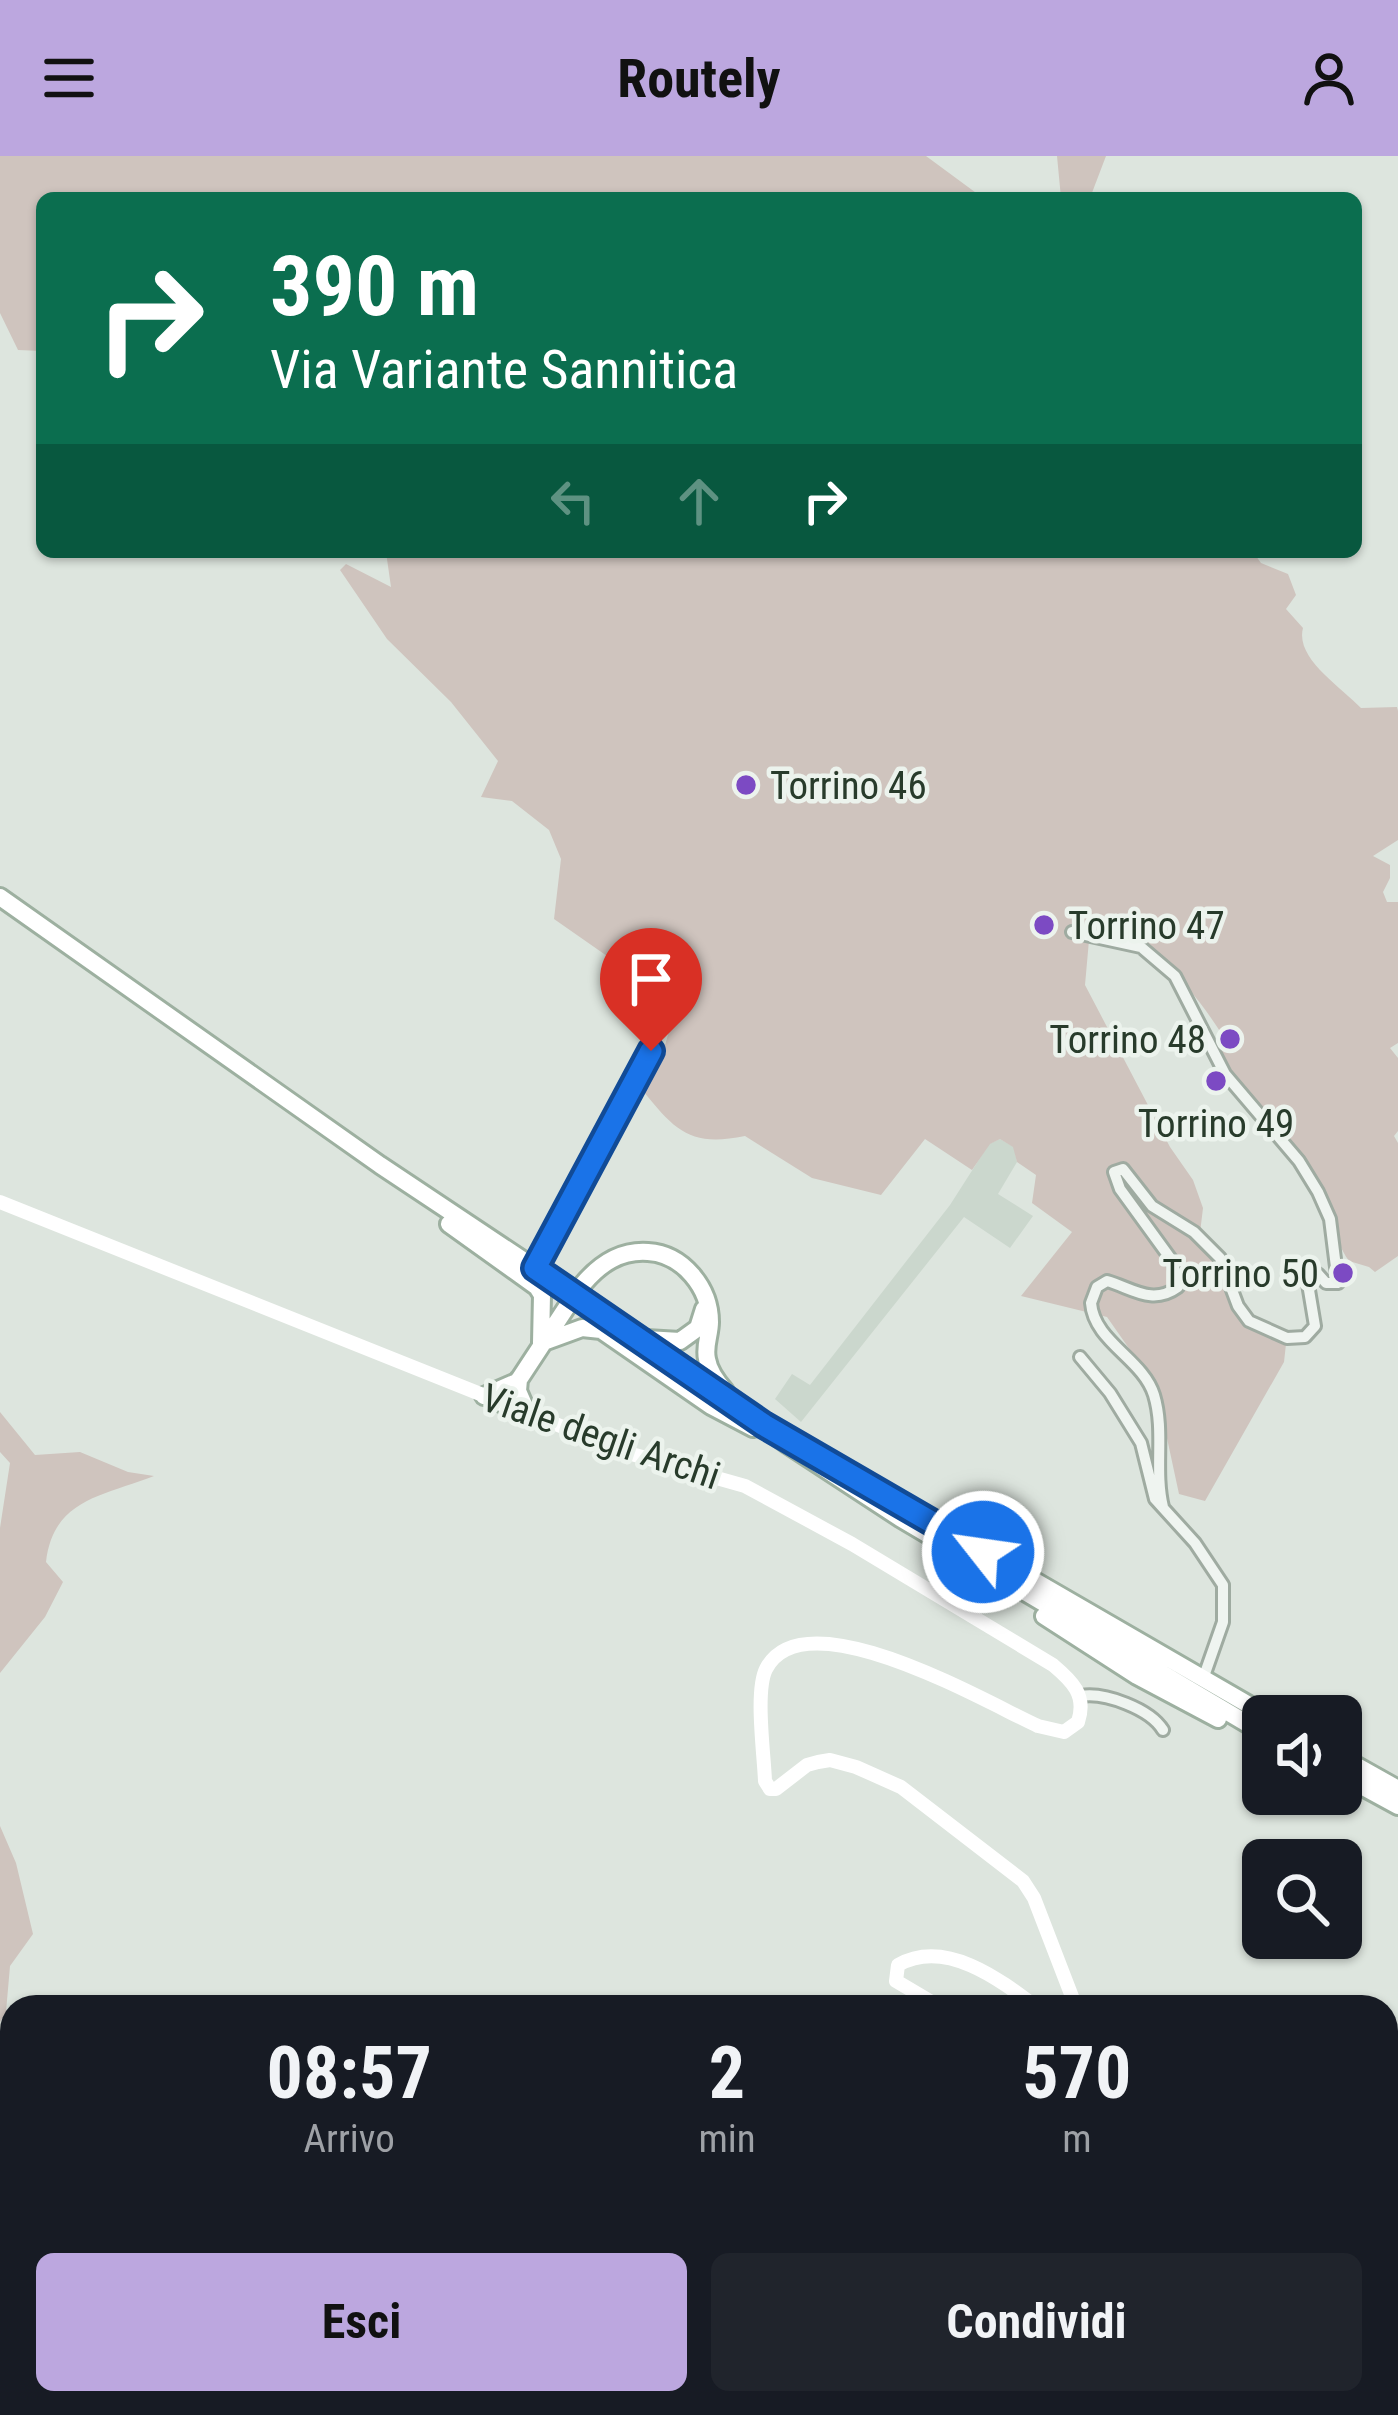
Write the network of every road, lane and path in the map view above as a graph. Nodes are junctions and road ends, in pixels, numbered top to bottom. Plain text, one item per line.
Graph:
1 (0, 897) edge
2 (1072, 932) dead end
3 (651, 1051) dead end
4 (380, 1165) junction
5 (0, 1202) edge
6 (535, 1268) junction
7 (583, 1284) dead end
8 (706, 1300) junction
9 (570, 1302) dead end
10 (640, 1338) junction
11 (541, 1343) junction
12 (1080, 1358) dead end
13 (519, 1378) junction
14 (484, 1396) junction
15 (503, 1404) junction
16 (737, 1406) junction
17 (528, 1414) junction
18 (764, 1425) junction
19 (787, 1444) junction
20 (1163, 1507) junction
21 (900, 1517) junction
22 (1203, 1679) junction
23 (1081, 1696) junction
24 (1242, 1701) edge
25 (1242, 1721) edge
26 (1163, 1730) dead end
27 (1242, 1732) edge
28 (1362, 1769) edge
29 (1362, 1788) edge
30 (1398, 1789) edge
31 (1398, 1806) edge
32 (920, 1995) edge
33 (1017, 1995) edge
34 (1071, 1995) edge

1 - 4 main road
2 - 20 street
3 - 6 street
4 - 6 main road
4 - 11 main road
5 - 14 main road, Viale degli Archi
6 - 10 main road
7 - 8 main road
8 - 10 main road
8 - 16 main road
9 - 11 main road
10 - 16 main road
11 - 13 main road
11 - 19 main road
12 - 20 street
13 - 14 main road
13 - 15 main road
13 - 17 main road
14 - 15 main road, Viale degli Archi
15 - 17 main road, Viale degli Archi
16 - 18 main road
17 - 23 main road, Viale degli Archi
18 - 19 main road
18 - 22 main road
19 - 21 main road
20 - 22 street
21 - 25 main road
21 - 27 main road
22 - 24 main road
23 - 26 street, Viale degli Archi
23 - 34 main road
28 - 30 main road
29 - 31 main road
32 - 33 main road

